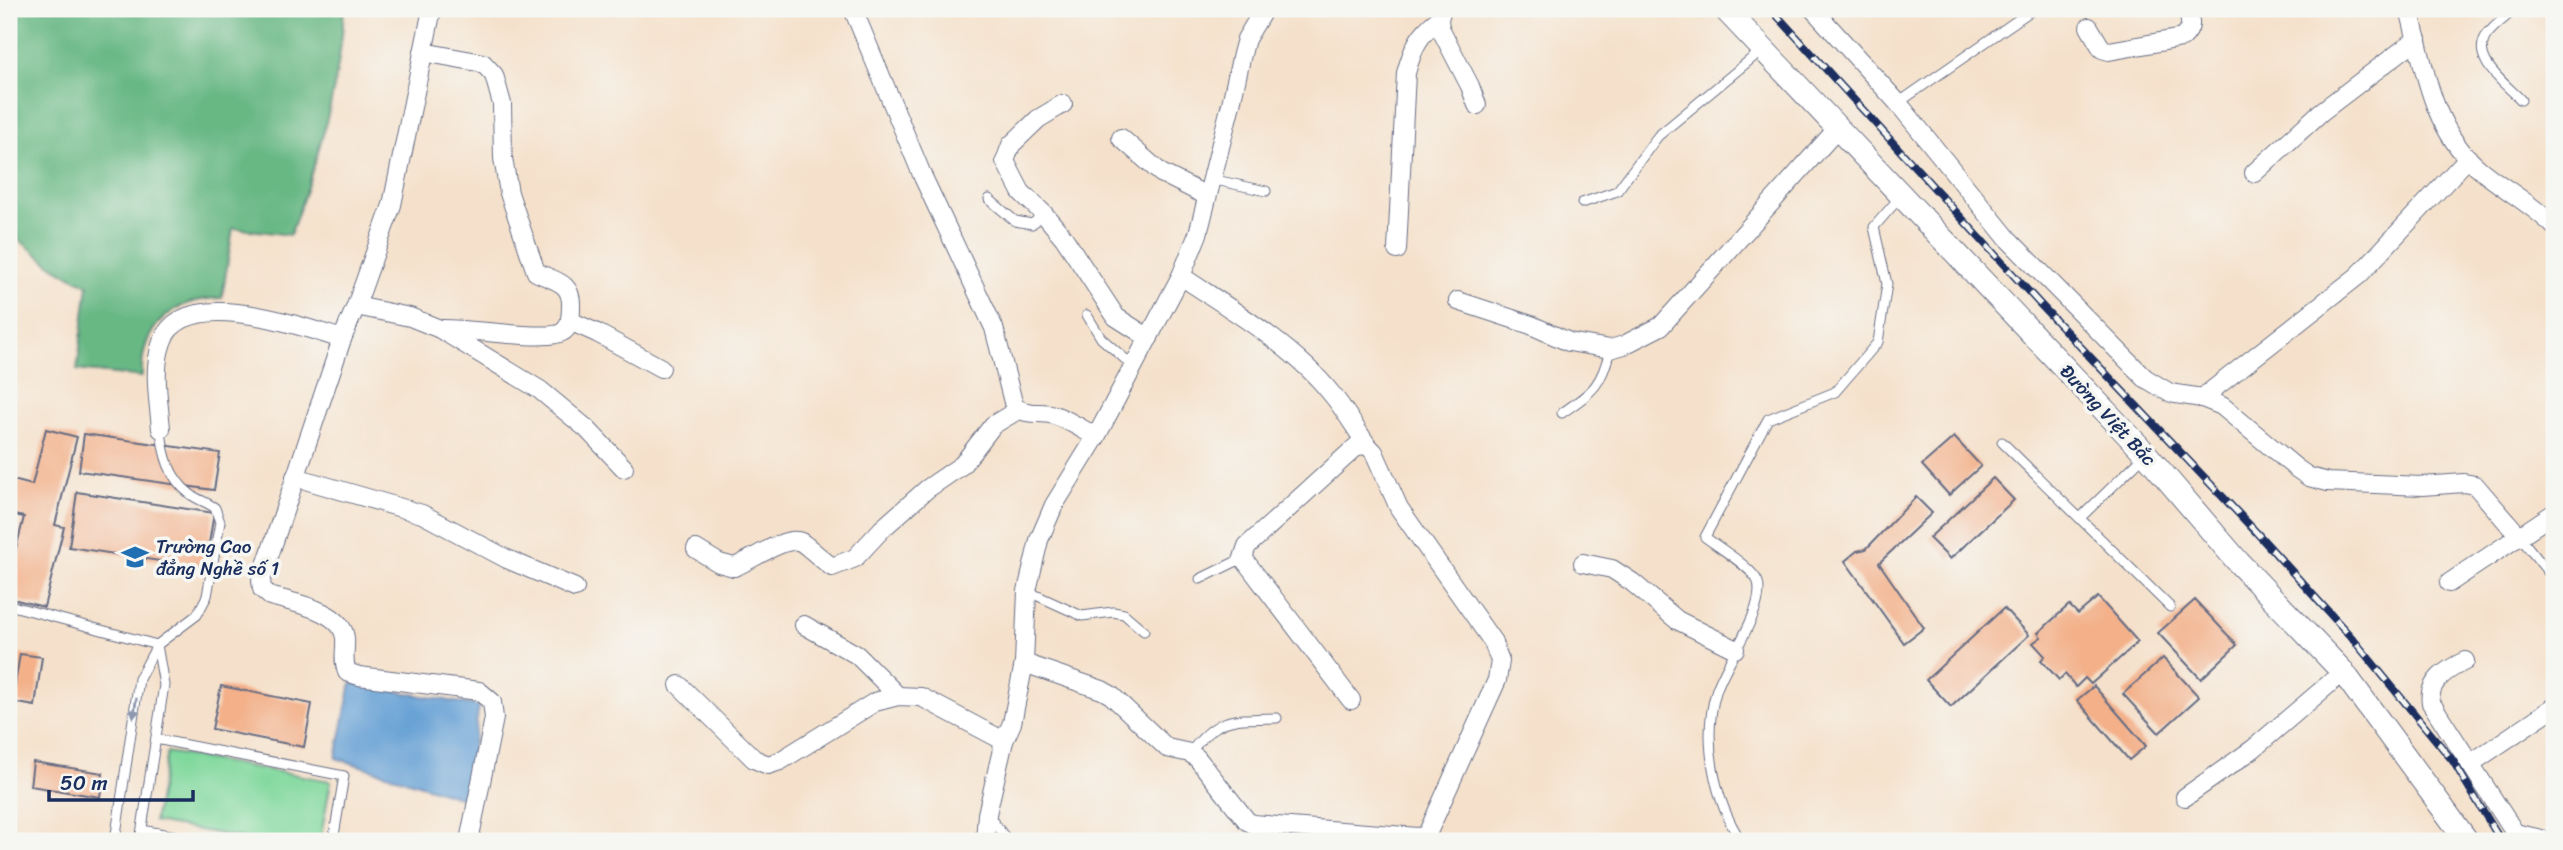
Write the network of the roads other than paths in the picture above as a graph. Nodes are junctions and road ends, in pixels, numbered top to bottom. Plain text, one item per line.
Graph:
1 (432, 9) edge
2 (1264, 9) edge
3 (1725, 9) edge
4 (1813, 9) edge
5 (2186, 9) edge
6 (2409, 9) edge
7 (2515, 9) edge
8 (2032, 10) dead end
9 (855, 14) dead end
10 (1441, 14) edge
11 (2089, 27) dead end
12 (2417, 38) junction
13 (1762, 50) junction
14 (423, 52) junction
15 (2521, 100) dead end
16 (1898, 103) junction
17 (1063, 104) dead end
18 (1477, 105) dead end
19 (1837, 129) junction
20 (1121, 138) dead end
21 (2468, 158) junction
22 (2254, 173) dead end
23 (1209, 188) junction
24 (1266, 191) dead end
25 (1901, 196) junction
26 (989, 199) dead end
27 (1583, 203) dead end
28 (1044, 214) junction
29 (2554, 226) edge
30 (1396, 250) dead end
31 (1181, 276) junction
32 (1458, 301) dead end
33 (356, 306) junction
34 (1087, 315) dead end
35 (570, 321) junction
36 (440, 329) junction
37 (1149, 338) junction
38 (342, 339) junction
39 (1610, 349) junction
40 (1133, 366) junction
41 (661, 368) dead end
42 (2202, 398) junction
43 (1018, 410) junction
44 (1562, 413) dead end
45 (160, 429) joint
46 (1096, 437) junction
47 (2002, 442) dead end
48 (1367, 445) junction
49 (2146, 454) junction
50 (624, 468) dead end
51 (295, 477) junction
52 (2554, 513) edge
53 (2081, 517) junction
54 (2519, 536) junction
55 (696, 549) dead end
56 (1243, 558) junction
57 (1583, 563) dead end
58 (2553, 578) edge
59 (1200, 579) dead end
60 (2449, 583) dead end
61 (575, 588) dead end
62 (1027, 591) junction
63 (9, 605) edge
64 (2170, 607) dead end
65 (804, 625) dead end
66 (1144, 631) dead end
67 (157, 645) junction
68 (1735, 649) junction
69 (2465, 661) dead end
70 (1024, 663) junction
71 (2343, 672) junction
72 (679, 685) dead end
73 (898, 696) junction
74 (1351, 700) dead end
75 (2554, 707) edge
76 (1277, 718) dead end
77 (156, 739) junction
78 (1004, 741) junction
79 (1190, 753) junction
80 (2470, 764) junction
81 (2185, 797) dead end
82 (987, 814) junction
83 (142, 830) junction
84 (115, 841) edge
85 (140, 841) edge
86 (202, 841) edge
87 (333, 841) edge
88 (469, 841) edge
89 (985, 841) edge
90 (1008, 841) edge
91 (1741, 841) edge
92 (2466, 841) edge
93 (2550, 841) edge

1 - 14 street
2 - 23 street
3 - 13 street, Đường Việt Bắc
4 - 16 street
5 - 11 street
6 - 12 street
7 - 15 lane
8 - 16 lane
9 - 43 street
10 - 18 street
10 - 30 street
12 - 21 street
12 - 22 street
13 - 19 street, Đường Việt Bắc
13 - 27 lane
14 - 33 street
14 - 35 street
16 - 42 street
17 - 28 street
19 - 25 street, Đường Việt Bắc
19 - 39 street
20 - 23 street
21 - 29 street
21 - 42 street
23 - 24 lane
23 - 31 street
25 - 49 street, Đường Việt Bắc
25 - 68 lane
26 - 28 lane
28 - 37 street
31 - 37 street
31 - 48 street
32 - 39 street
33 - 36 street
33 - 38 street
34 - 40 lane
35 - 36 street
35 - 41 street
36 - 50 street
37 - 40 street
38 - 45 street
38 - 51 street
39 - 44 lane
40 - 46 street
42 - 54 street
43 - 46 street
43 - 55 street
45 - 67 lane
46 - 62 street
47 - 53 lane
48 - 56 street
48 - 79 street
49 - 53 lane
49 - 71 street, Đường Việt Bắc
51 - 61 street
51 - 88 street
52 - 54 street
53 - 64 lane
54 - 58 lane
54 - 60 street
56 - 59 lane
56 - 74 street
57 - 68 street
62 - 66 lane
62 - 70 street
63 - 67 lane
65 - 73 street
67 - 77 lane
67 -> 84 lane
68 - 91 lane
69 - 80 street
70 - 78 street
70 - 79 street
71 - 81 street
71 - 92 street, Đường Việt Bắc
72 - 73 street
73 - 78 street
75 - 80 street
76 - 79 lane
77 - 83 lane
77 - 87 lane
78 - 82 street
80 - 93 street
82 - 89 street
82 - 90 lane
83 - 85 lane
83 - 86 lane

